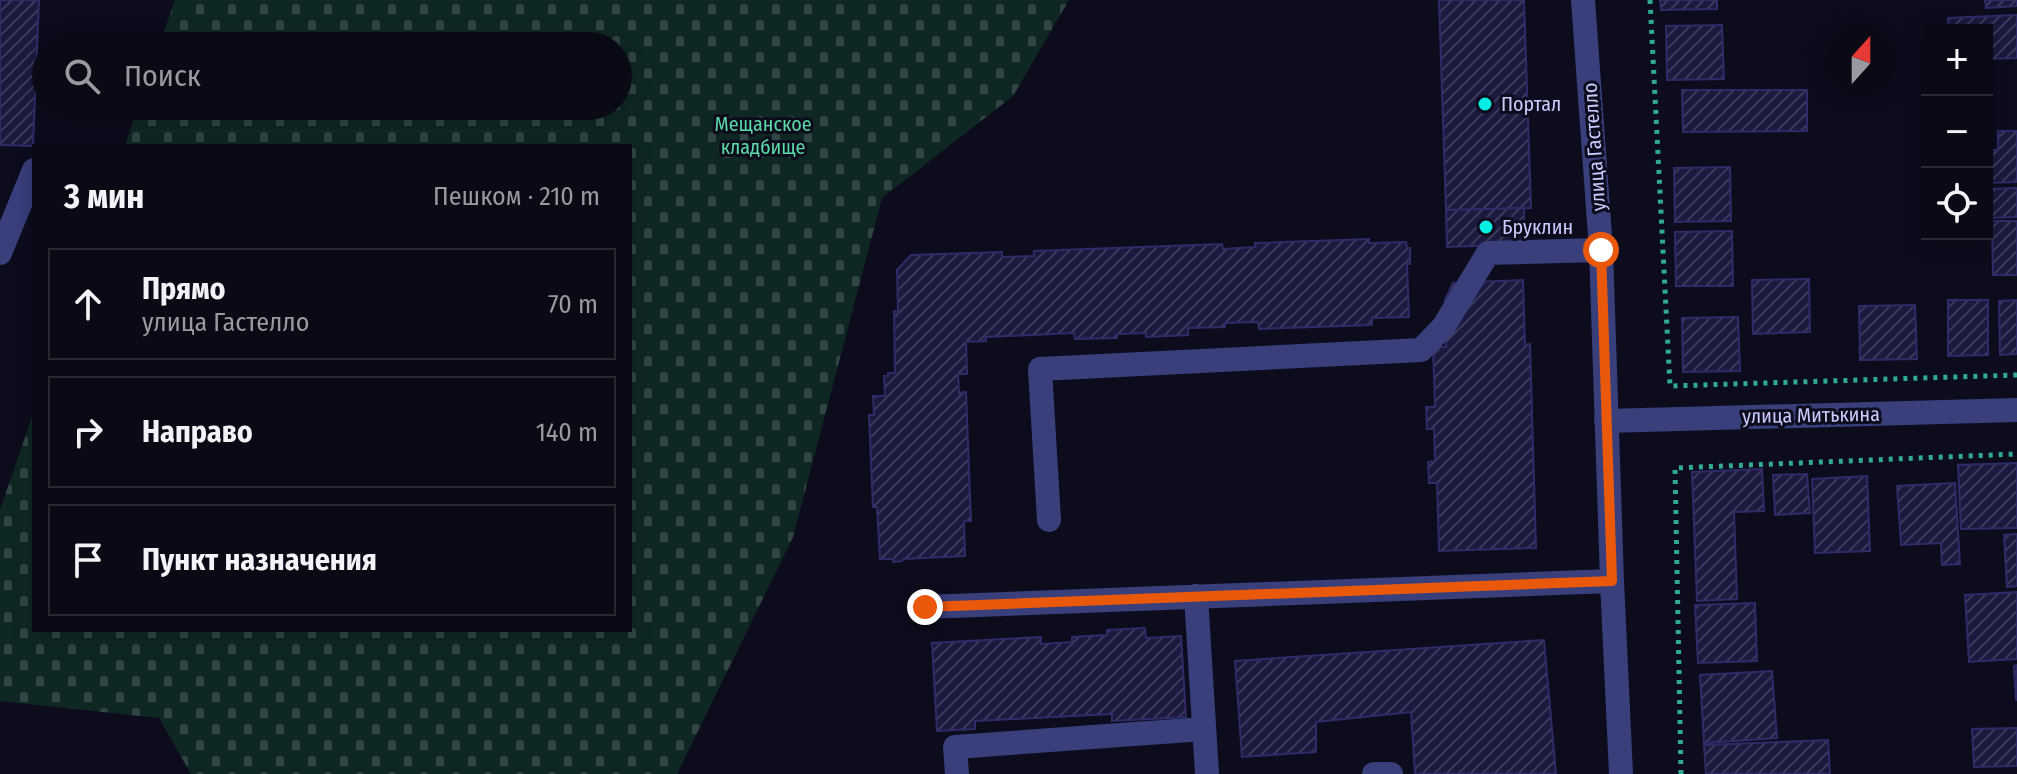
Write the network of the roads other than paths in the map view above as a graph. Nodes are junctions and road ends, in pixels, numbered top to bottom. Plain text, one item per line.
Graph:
1 (1583, 0) edge
2 (32, 175) edge
3 (1601, 250) junction
4 (0, 253) edge
5 (2017, 410) edge
6 (1606, 421) junction
7 (1049, 520) dead end
8 (1612, 581) junction
9 (1196, 596) junction
10 (925, 607) dead end
11 (1204, 729) junction
12 (957, 774) edge
13 (1207, 774) edge
14 (1374, 774) edge
15 (1391, 774) edge
16 (1621, 774) edge

1 - 3 street, улица Гастелло
2 - 4 street
3 - 6 street, улица Гастелло
3 - 7 street
5 - 6 street, улица Митькина
6 - 8 street, улица Гастелло
8 - 9 street
8 - 16 street, улица Гастелло
9 - 10 street
9 - 11 street
11 - 12 street
11 - 13 street
14 - 15 street

